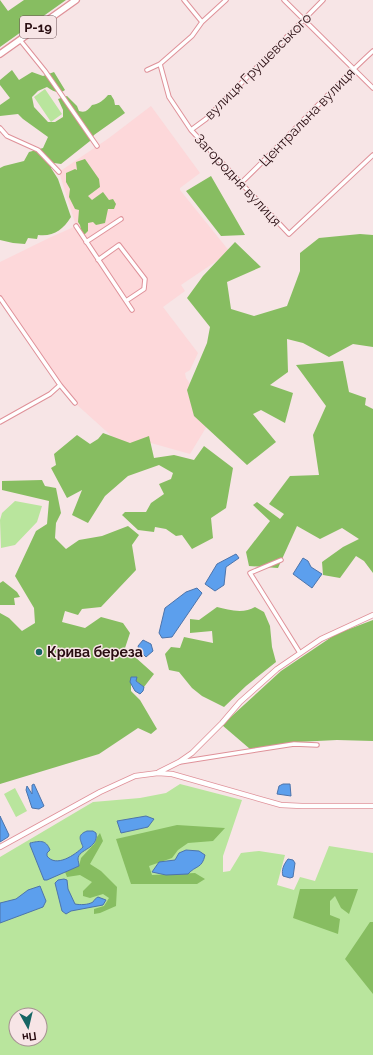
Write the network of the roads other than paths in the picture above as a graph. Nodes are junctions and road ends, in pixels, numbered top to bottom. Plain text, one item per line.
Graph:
1 (76, 0) edge
2 (184, 0) edge
3 (226, 0) edge
4 (284, 0) edge
5 (323, 0) edge
6 (304, 20) junction
7 (202, 22) junction
8 (20, 40) junction
9 (373, 52) edge
10 (0, 54) edge
11 (160, 64) junction
12 (353, 69) junction
13 (147, 70) dead end
14 (373, 88) edge
15 (0, 128) edge
16 (191, 130) junction
17 (97, 146) dead end
18 (373, 155) edge
19 (59, 172) dead end
20 (242, 182) junction
21 (121, 219) dead end
22 (76, 226) dead end
23 (86, 242) junction
24 (98, 260) junction
25 (0, 298) edge
26 (126, 301) junction
27 (132, 310) dead end
28 (60, 385) junction
29 (75, 403) dead end
30 (0, 422) edge
31 (281, 560) dead end
32 (373, 615) edge
33 (300, 653) junction
34 (317, 745) dead end
35 (177, 763) junction
36 (158, 773) junction
37 (175, 775) junction
38 (373, 806) edge
39 (0, 847) edge

1 - 8 main road, Р-19
2 - 7 street
3 - 7 street
4 - 6 street
5 - 6 street, вулиця Грушевського
6 - 12 street
6 - 16 street, вулиця Грушевського
7 - 11 street
8 - 10 main road, Р-19
8 - 17 street
9 - 12 street, Центральна вулиця
11 - 13 street
11 - 16 street, Загородня вулиця
12 - 14 street
12 - 20 street, Центральна вулиця
15 - 19 street
16 - 20 street, Загородня вулиця
18 - 20 street, Загородня вулиця
21 - 23 street
22 - 23 street
23 - 24 street
24 - 26 street
24 - 26 street
25 - 28 street
26 - 27 street
28 - 29 street
28 - 30 street
31 - 33 street
32 - 33 street
33 - 35 street
34 - 35 street
35 - 36 street
35 - 37 street
36 - 37 street
36 - 39 street
37 - 38 street

